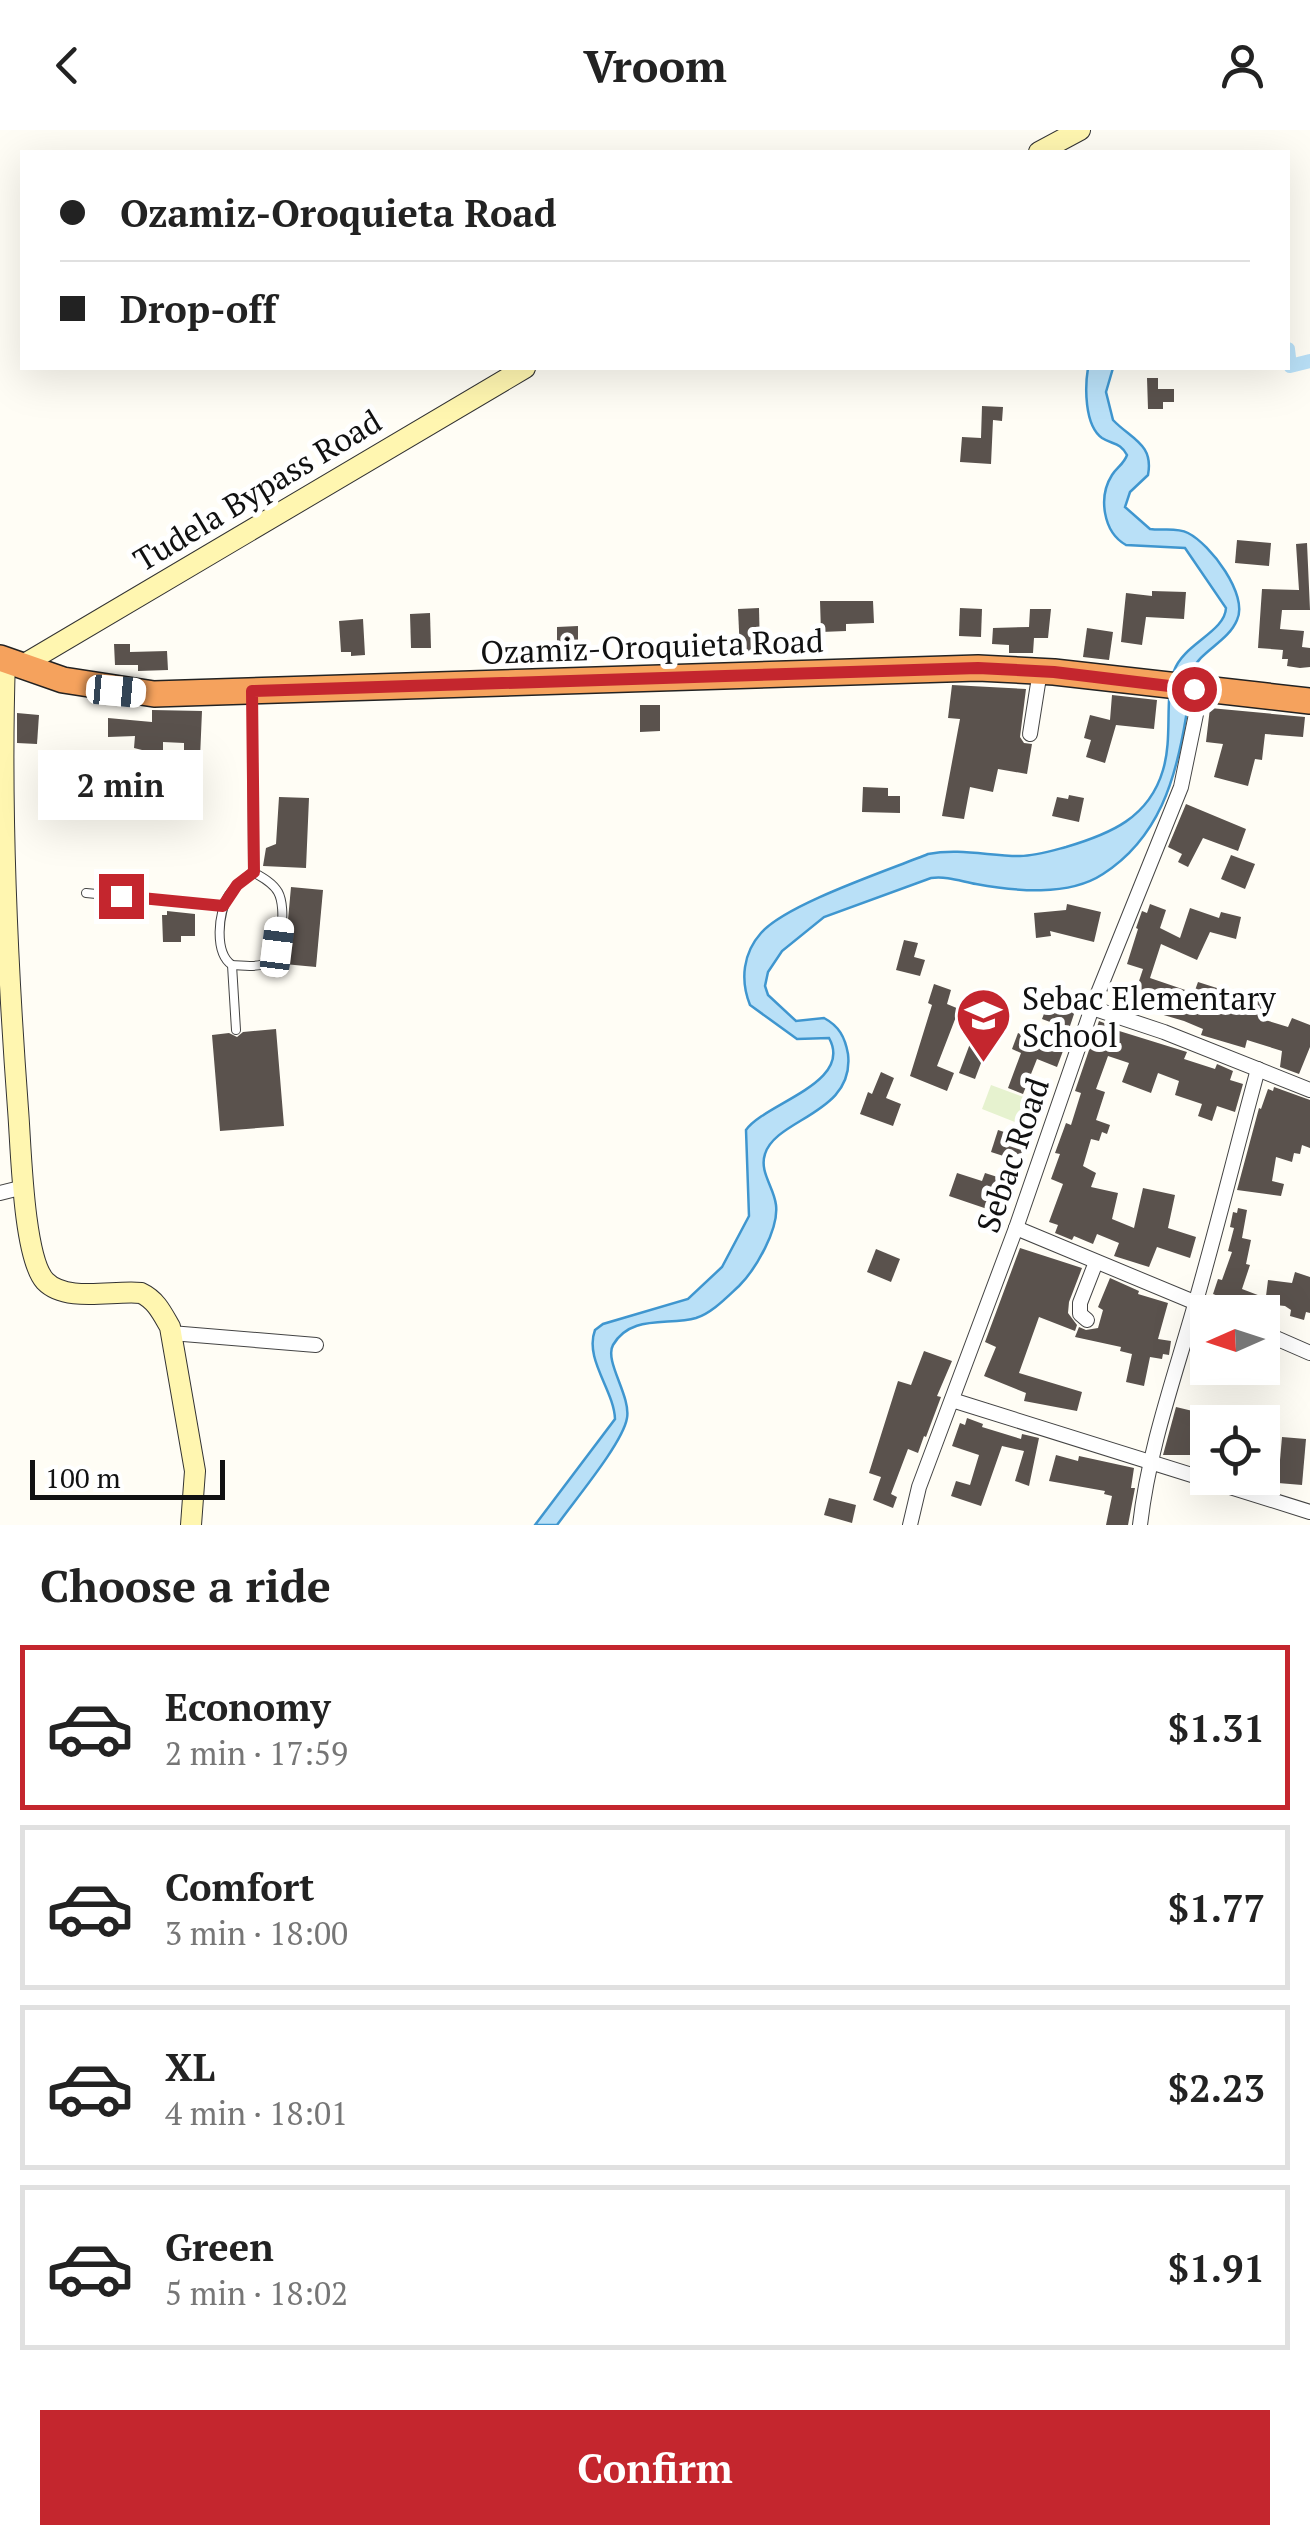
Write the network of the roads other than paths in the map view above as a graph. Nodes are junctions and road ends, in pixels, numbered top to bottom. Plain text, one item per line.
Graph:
1 (1080, 130) edge
2 (1043, 150) edge
3 (521, 370) edge
4 (8, 661) edge
5 (1040, 671) junction
6 (1188, 688) junction
7 (252, 691) junction
8 (1310, 701) edge
9 (1030, 734) dead end
10 (254, 872) junction
11 (86, 893) dead end
12 (223, 906) junction
13 (232, 965) junction
14 (1092, 1008) junction
15 (236, 1030) dead end
16 (1258, 1069) junction
17 (1310, 1090) edge
18 (24, 1187) junction
19 (0, 1193) edge
20 (1016, 1228) junction
21 (1096, 1262) junction
22 (1197, 1295) edge
23 (1190, 1301) edge
24 (1088, 1320) dead end
25 (1190, 1320) edge
26 (171, 1333) junction
27 (1280, 1340) edge
28 (316, 1345) dead end
29 (1310, 1353) edge
30 (952, 1400) junction
31 (1149, 1462) junction
32 (1310, 1512) edge
33 (192, 1525) edge
34 (910, 1525) edge
35 (1140, 1525) edge

1 - 2 street
3 - 4 street, Tudela Bypass Road
4 - 7 highway, Ozamiz-Oroquieta Road
4 - 18 street
5 - 6 highway, Ozamiz-Oroquieta Road
5 - 7 highway, Ozamiz-Oroquieta Road
5 - 9 street
6 - 8 highway, Ozamiz-Oroquieta Road
6 - 14 street, Sebac Road
7 - 10 lane
10 - 12 lane
10 - 13 lane
11 - 12 lane
12 - 13 lane
13 - 15 lane
14 - 16 street
14 - 20 street, Sebac Road
16 - 17 street
16 - 22 street
18 - 19 street
18 - 26 street
20 - 21 street
20 - 30 street, Sebac Road
21 - 23 street
21 - 24 street
25 - 31 street
26 - 28 street
26 - 33 street
27 - 29 street
30 - 31 street
30 - 34 street, Sebac Road
31 - 32 street
31 - 35 street

